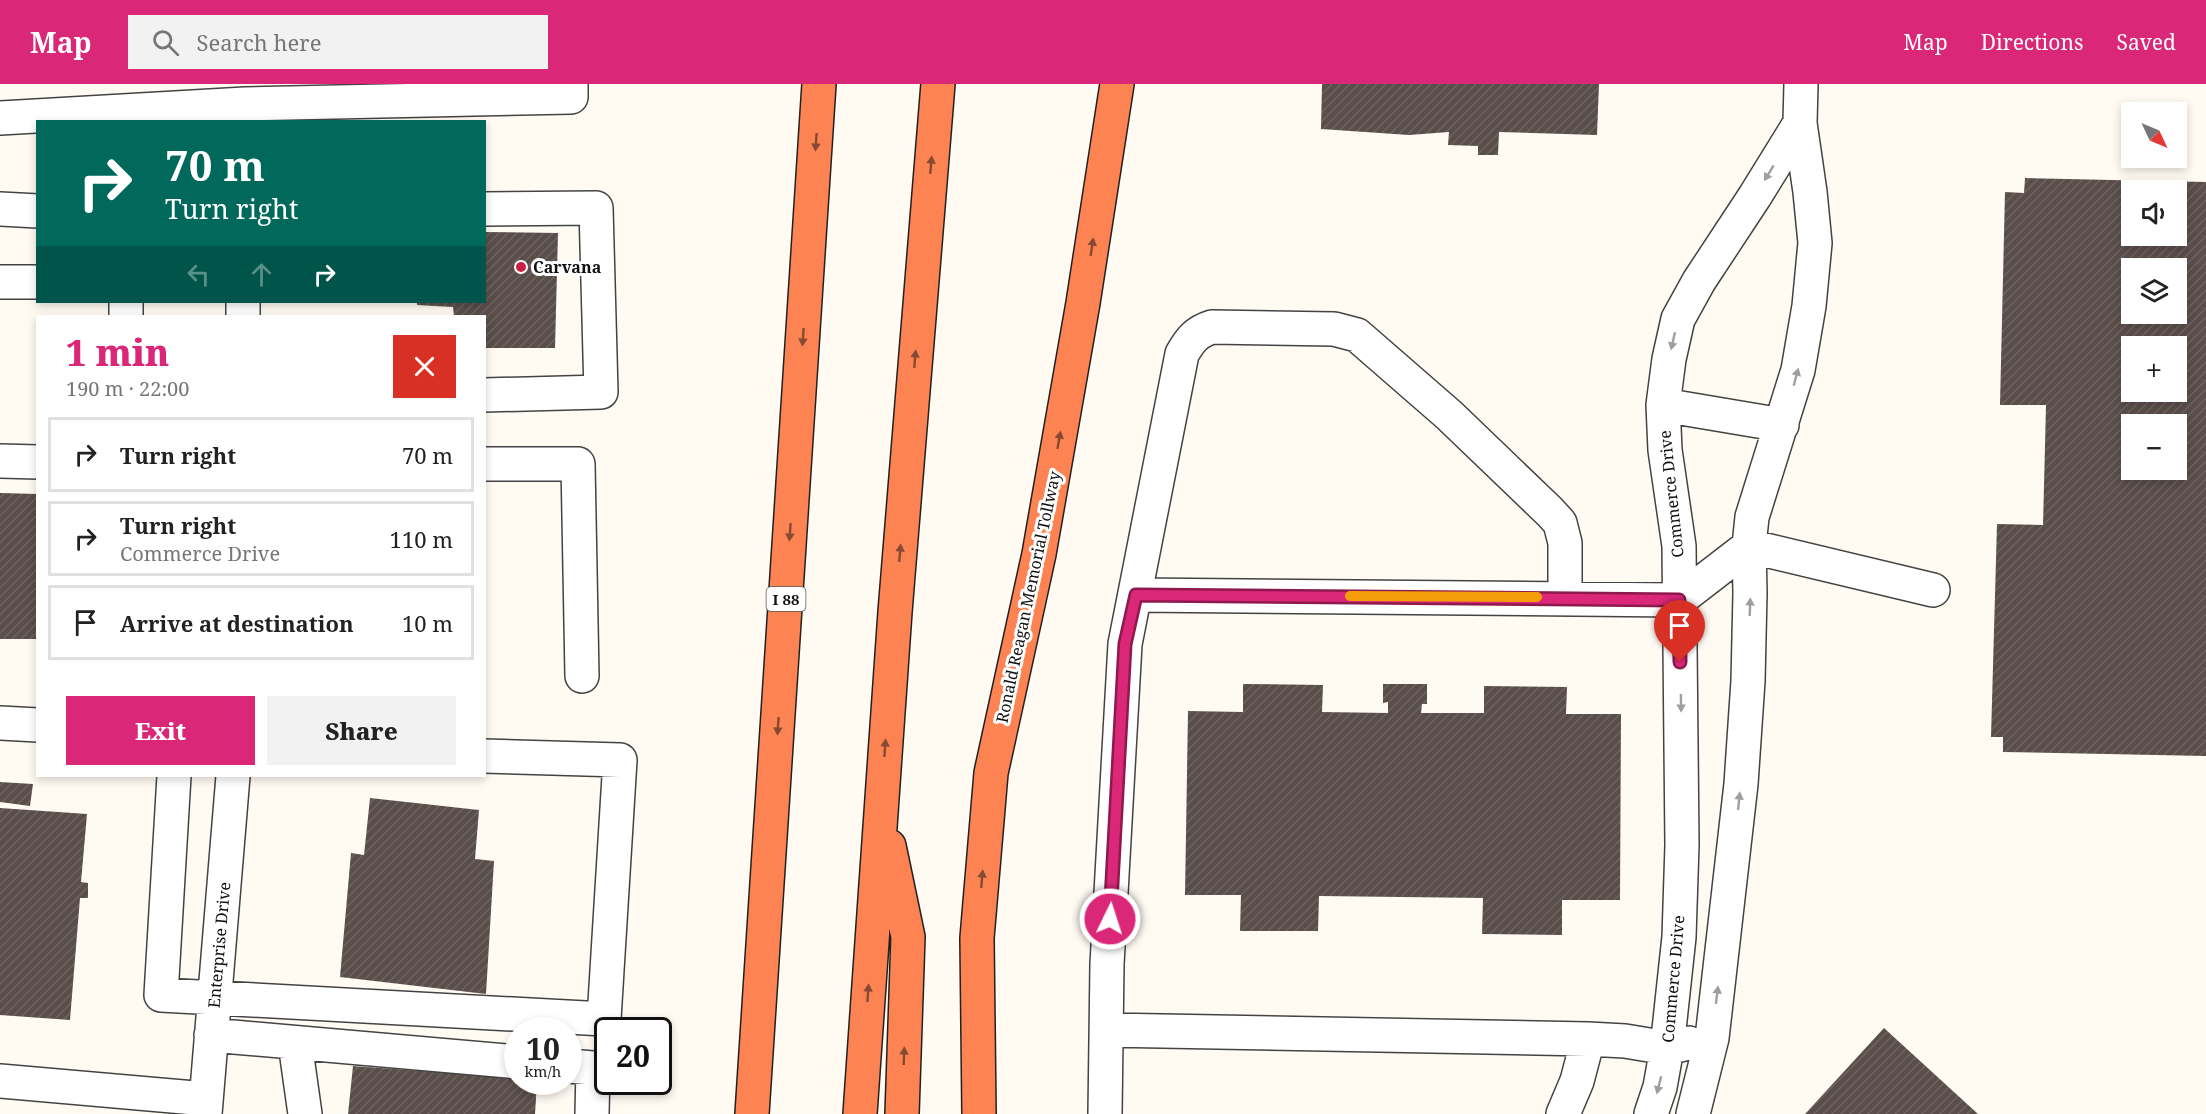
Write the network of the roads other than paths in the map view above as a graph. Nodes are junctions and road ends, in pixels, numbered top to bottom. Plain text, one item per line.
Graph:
1 (571, 84) edge
2 (819, 84) edge
3 (938, 84) edge
4 (1117, 84) edge
5 (1801, 84) edge
6 (245, 103) edge
7 (0, 118) edge
8 (1800, 123) junction
9 (0, 209) edge
10 (486, 209) edge
11 (36, 211) edge
12 (0, 282) edge
13 (36, 282) edge
14 (486, 395) edge
15 (1663, 405) junction
16 (1782, 425) junction
17 (0, 461) edge
18 (36, 462) edge
19 (486, 464) edge
20 (1749, 546) junction
21 (1934, 590) dead end
22 (1136, 595) junction
23 (1565, 598) junction
24 (1679, 600) junction
25 (582, 676) dead end
26 (0, 723) edge
27 (36, 724) edge
28 (486, 756) edge
29 (174, 777) edge
30 (233, 777) edge
31 (881, 806) junction
32 (977, 938) junction
33 (214, 997) junction
34 (1107, 1030) junction
35 (211, 1035) junction
36 (1712, 1038) junction
37 (1588, 1039) junction
38 (295, 1043) junction
39 (1667, 1048) junction
40 (504, 1061) edge
41 (582, 1067) edge
42 (0, 1081) edge
43 (105, 1102) edge
44 (206, 1106) edge
45 (305, 1114) edge
46 (592, 1114) edge
47 (752, 1114) edge
48 (860, 1114) edge
49 (902, 1114) edge
50 (965, 1114) edge
51 (979, 1114) edge
52 (1105, 1114) edge
53 (1563, 1114) edge
54 (1651, 1114) edge
55 (1693, 1114) edge

1 - 6 street
2 -> 47 highway, I 88
31 -> 3 highway
32 -> 4 highway, Ronald Reagan Memorial Tollway
5 - 8 street
6 - 7 street
8 -> 15 street, Commerce Drive
16 -> 8 street
9 - 11 street
10 - 14 street
12 - 13 street
15 - 16 street
15 - 24 street, Commerce Drive
16 - 20 street
17 - 18 street
19 - 25 street
20 - 21 street
20 - 24 street
36 -> 20 street
22 - 23 street
22 - 23 street
22 - 34 street
23 - 24 street
24 -> 39 street, Commerce Drive
26 - 27 street
28 - 33 street
29 - 33 street
30 - 33 street, Enterprise Drive
48 -> 31 highway
49 -> 31 highway
32 - 50 highway
32 - 51 highway, Ronald Reagan Memorial Tollway
33 - 35 street, Enterprise Drive
34 - 37 street
34 - 52 street
35 - 38 street
35 - 44 street, Enterprise Drive
36 - 39 street
36 - 55 street
37 - 39 street
37 - 53 street
38 - 40 street
38 - 45 street
39 -> 54 street, Commerce Drive
41 - 46 street
42 - 43 street
43 - 44 street

